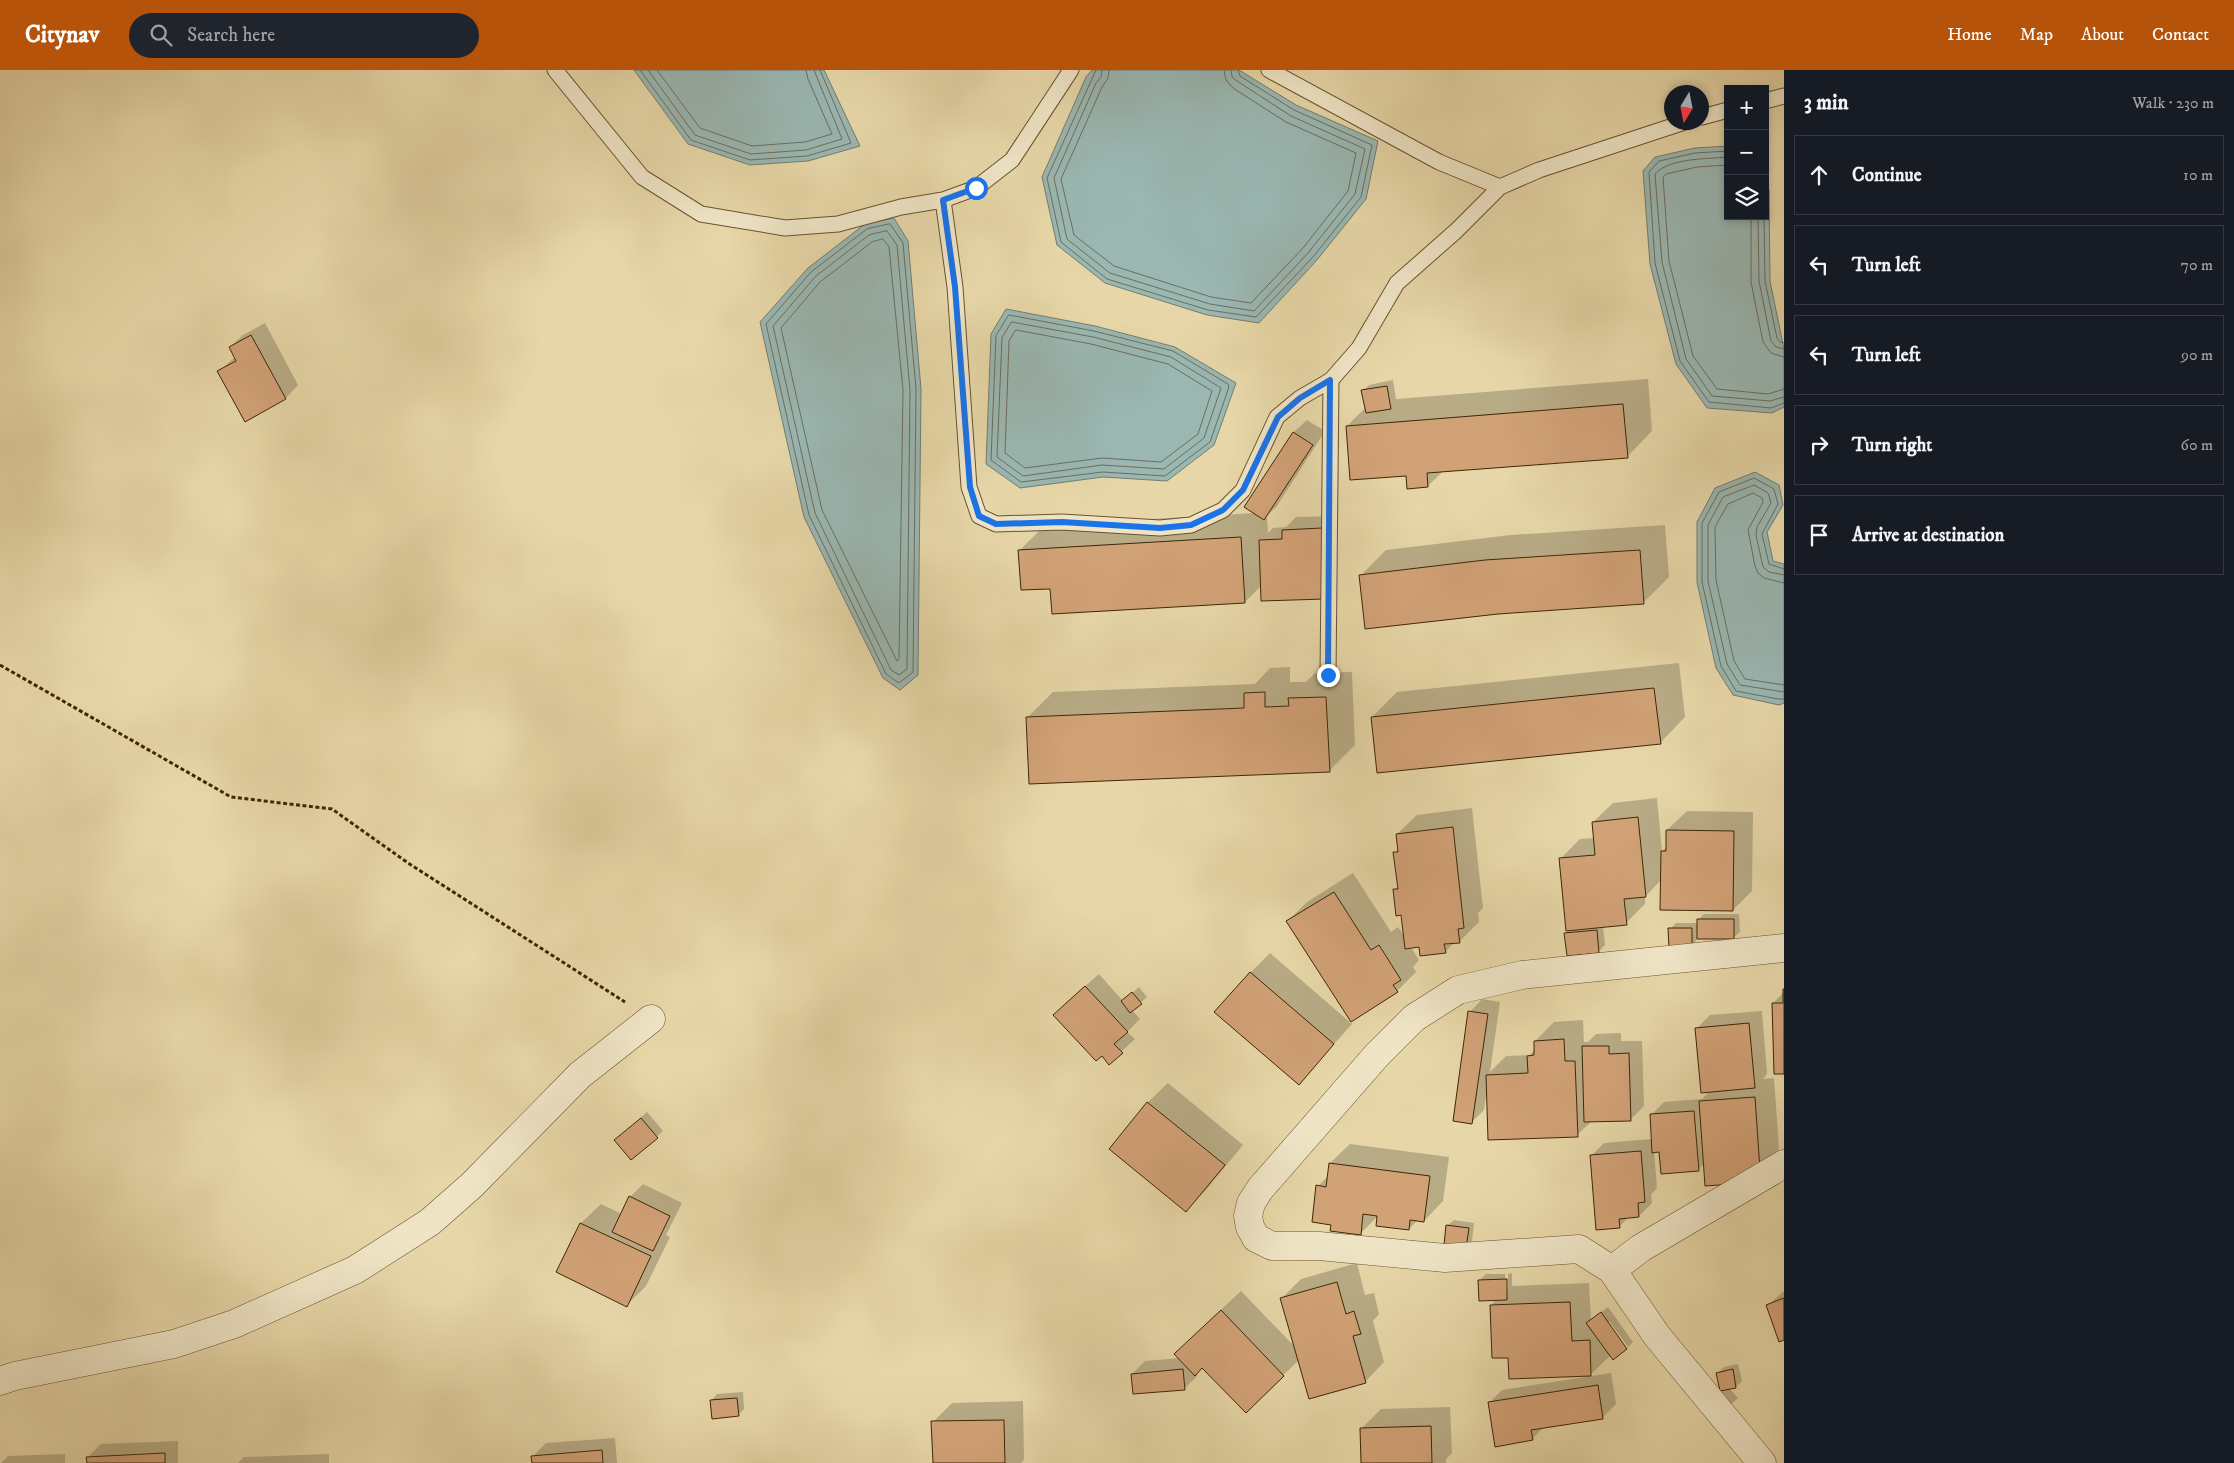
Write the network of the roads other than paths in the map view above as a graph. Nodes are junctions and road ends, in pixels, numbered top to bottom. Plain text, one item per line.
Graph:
1 (555, 70) edge
2 (1071, 70) edge
3 (1269, 70) edge
4 (1784, 96) edge
5 (1769, 100) edge
6 (1724, 111) edge
7 (1709, 115) edge
8 (1664, 129) edge
9 (1500, 188) junction
10 (943, 200) junction
11 (1330, 380) junction
12 (1328, 675) dead end
13 (1784, 948) edge
14 (651, 1019) road end
15 (1784, 1164) edge
16 (1612, 1270) junction
17 (0, 1381) edge
18 (1762, 1463) edge

1 - 10 lane
2 - 10 lane
3 - 9 lane
4 - 5 lane
6 - 7 lane
8 - 9 lane
9 - 11 lane
10 - 11 lane
11 - 12 lane
13 - 16 street
14 - 17 street
15 - 16 street
16 - 18 street

